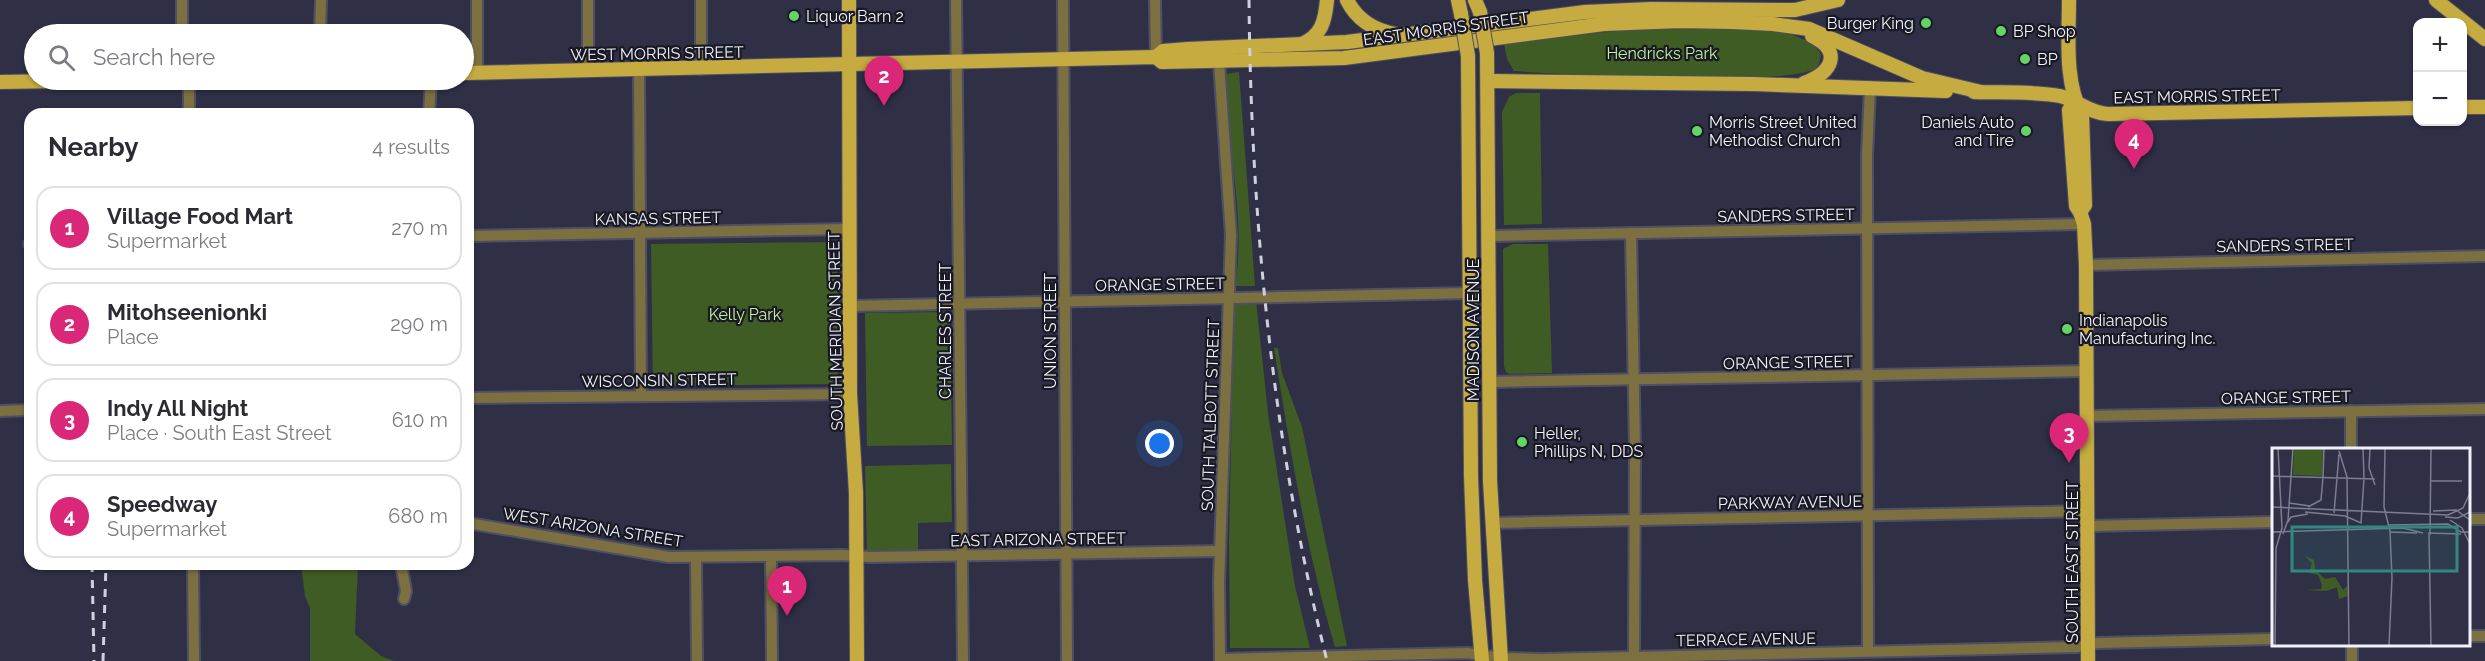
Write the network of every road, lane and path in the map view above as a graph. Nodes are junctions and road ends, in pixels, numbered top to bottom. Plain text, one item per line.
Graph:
1 (183, 0) edge
2 (321, 0) edge
3 (477, 0) edge
4 (588, 0) edge
5 (701, 0) edge
6 (849, 0) edge
7 (956, 0) edge
8 (1063, 0) edge
9 (1155, 0) edge
10 (1327, 0) edge
11 (1347, 0) edge
12 (1805, 0) edge
13 (1838, 0) edge
14 (2069, 0) edge
15 (2436, 0) edge
16 (1477, 6) edge
17 (1460, 7) edge
18 (1786, 10) junction
19 (182, 24) edge
20 (320, 24) edge
21 (1773, 24) junction
22 (474, 31) edge
23 (1418, 35) junction
24 (2485, 39) edge
25 (1296, 46) junction
26 (1156, 57) junction
27 (1062, 59) junction
28 (957, 62) junction
29 (1219, 62) junction
30 (850, 64) junction
31 (701, 69) junction
32 (639, 70) junction
33 (588, 71) junction
34 (474, 73) edge
35 (1489, 81) junction
36 (0, 82) edge
37 (24, 82) edge
38 (1798, 86) junction
39 (1870, 88) junction
40 (189, 90) edge
41 (430, 90) edge
42 (1981, 92) junction
43 (2075, 102) junction
44 (2467, 107) edge
45 (2485, 107) edge
46 (189, 108) edge
47 (429, 108) edge
48 (2413, 108) edge
49 (2082, 218) junction
50 (1867, 228) junction
51 (849, 229) junction
52 (1631, 232) junction
53 (640, 233) junction
54 (474, 236) edge
55 (1489, 236) junction
56 (2485, 256) edge
57 (2086, 265) junction
58 (1470, 292) junction
59 (1228, 297) junction
60 (1065, 300) junction
61 (960, 303) junction
62 (850, 306) junction
63 (2087, 371) junction
64 (1868, 375) junction
65 (1634, 380) junction
66 (1490, 382) junction
67 (850, 394) junction
68 (641, 396) junction
69 (474, 398) edge
70 (2485, 409) edge
71 (24, 410) edge
72 (0, 411) edge
73 (2351, 411) junction
74 (2087, 416) junction
75 (2351, 448) edge
76 (2088, 511) junction
77 (1869, 515) junction
78 (1635, 520) junction
79 (2272, 522) edge
80 (1492, 523) junction
81 (474, 524) edge
82 (2088, 526) junction
83 (1220, 551) junction
84 (1066, 553) junction
85 (962, 555) junction
86 (771, 556) junction
87 (857, 556) junction
88 (696, 557) junction
89 (193, 570) edge
90 (402, 570) edge
91 (404, 599) dead end
92 (2272, 639) edge
93 (2088, 645) junction
94 (1951, 649) junction
95 (1868, 651) junction
96 (1481, 658) edge
97 (1739, 658) edge
98 (1634, 659) edge
99 (1220, 660) edge
100 (1501, 660) edge
101 (194, 661) edge
102 (697, 661) edge
103 (772, 661) edge
104 (857, 661) edge
105 (963, 661) edge
106 (1067, 661) edge
107 (1951, 661) edge
108 (2088, 661) edge

1 - 19 street
2 - 20 street
3 - 22 street
4 - 33 street
5 - 31 street
6 - 30 main road, SOUTH MERIDIAN STREET
7 - 28 street, CHARLES STREET
8 - 27 street, UNION STREET
9 - 26 street
10 - 25 main road
11 - 23 main road
12 - 18 main road
13 - 18 main road, EAST MORRIS STREET
14 - 43 main road, SOUTH EAST STREET
15 - 24 main road
16 - 35 main road, MADISON AVENUE, bridge
17 - 58 main road, MADISON AVENUE, bridge
18 - 23 main road, EAST MORRIS STREET
21 - 29 main road, EAST MORRIS STREET
21 - 38 main road
21 - 42 main road, EAST MORRIS STREET
23 - 25 main road, EAST MORRIS STREET
25 - 26 main road, EAST MORRIS STREET
26 - 27 main road, EAST MORRIS STREET
26 - 29 main road, EAST MORRIS STREET
27 - 28 main road, EAST MORRIS STREET
27 - 60 street, UNION STREET
28 - 30 main road, EAST MORRIS STREET
28 - 61 street, CHARLES STREET
29 - 59 street, SOUTH TALBOTT STREET
30 - 31 main road, WEST MORRIS STREET
30 - 51 main road, SOUTH MERIDIAN STREET
31 - 32 main road, WEST MORRIS STREET
32 - 33 main road, WEST MORRIS STREET
32 - 53 street
33 - 34 main road, WEST MORRIS STREET
35 - 38 main road, EAST MORRIS STREET
35 - 55 main road, MADISON AVENUE
36 - 37 main road
38 - 39 main road, EAST MORRIS STREET
39 - 42 main road, EAST MORRIS STREET
39 - 50 street
40 - 46 street
41 - 47 street
42 - 43 main road, EAST MORRIS STREET
43 - 48 main road, EAST MORRIS STREET
43 - 49 main road, SOUTH EAST STREET
44 - 45 main road
49 - 50 street, SANDERS STREET
49 - 57 main road, SOUTH EAST STREET
50 - 52 street, SANDERS STREET
50 - 64 street
51 - 53 street, KANSAS STREET
51 - 62 main road, SOUTH MERIDIAN STREET
52 - 55 street, SANDERS STREET
52 - 65 street
53 - 54 street, KANSAS STREET
53 - 68 street
55 - 66 main road, MADISON AVENUE
56 - 57 street, SANDERS STREET
57 - 63 main road, SOUTH EAST STREET
58 - 59 street, ORANGE STREET
58 - 96 main road, MADISON AVENUE
59 - 60 street, ORANGE STREET
59 - 83 street, SOUTH TALBOTT STREET
60 - 61 street, ORANGE STREET
60 - 84 street, UNION STREET
61 - 62 street, ORANGE STREET
61 - 85 street, CHARLES STREET
62 - 67 main road, SOUTH MERIDIAN STREET
63 - 64 street, ORANGE STREET
63 - 74 main road, SOUTH EAST STREET
64 - 65 street, ORANGE STREET
64 - 77 street
65 - 66 street, ORANGE STREET
65 - 78 street
66 - 80 main road, MADISON AVENUE
67 - 68 street, WISCONSIN STREET
67 - 87 main road, SOUTH MERIDIAN STREET
68 - 69 street, WISCONSIN STREET
70 - 73 street, ORANGE STREET
71 - 72 street
73 - 74 street, ORANGE STREET
73 - 75 street
74 - 76 main road, SOUTH EAST STREET
76 - 77 street, PARKWAY AVENUE
76 - 82 main road, SOUTH EAST STREET
77 - 78 street, PARKWAY AVENUE
77 - 95 street
78 - 80 street, PARKWAY AVENUE
78 - 98 street
79 - 82 street
80 - 100 main road, MADISON AVENUE
81 - 88 street, WEST ARIZONA STREET
82 - 93 main road, SOUTH EAST STREET
83 - 84 street, EAST ARIZONA STREET
83 - 99 street, SOUTH TALBOTT STREET
84 - 85 street, EAST ARIZONA STREET
84 - 106 street, UNION STREET
85 - 87 street, EAST ARIZONA STREET
85 - 105 street, CHARLES STREET
86 - 87 street, WEST ARIZONA STREET
86 - 88 street, WEST ARIZONA STREET
86 - 103 street
87 - 104 main road, SOUTH MERIDIAN STREET
88 - 102 street
89 - 101 street
90 - 91 street
92 - 93 street, TERRACE AVENUE
93 - 94 street, TERRACE AVENUE
93 - 108 main road, SOUTH EAST STREET
94 - 95 street, TERRACE AVENUE
94 - 107 street
95 - 97 street, TERRACE AVENUE
96 - 99 street, TERRACE AVENUE
96 - 100 street, TERRACE AVENUE
97 - 98 street, TERRACE AVENUE
98 - 100 street, TERRACE AVENUE

